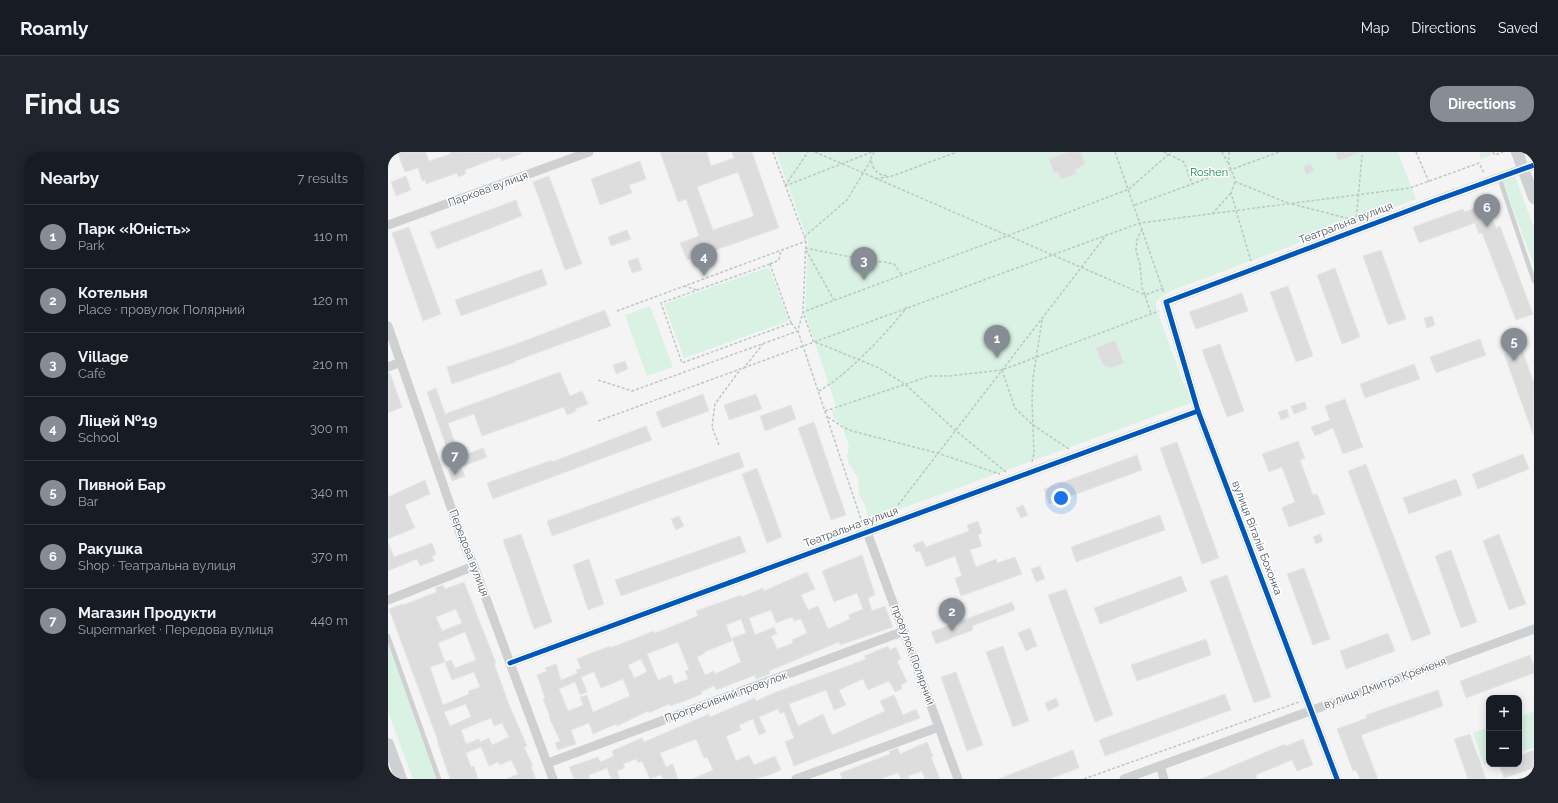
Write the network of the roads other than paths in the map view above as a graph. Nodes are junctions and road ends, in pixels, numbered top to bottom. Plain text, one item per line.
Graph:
1 (589, 152) edge
2 (1517, 152) edge
3 (1528, 167) edge
4 (1499, 177) junction
5 (1534, 198) edge
6 (388, 226) edge
7 (1534, 281) edge
8 (1164, 304) joint
9 (388, 326) edge
10 (401, 362) junction
11 (388, 367) edge
12 (1198, 411) junction
13 (865, 528) junction
14 (474, 566) junction
15 (388, 600) edge
16 (1534, 629) edge
17 (904, 631) junction
18 (388, 636) edge
19 (510, 663) junction
20 (1312, 710) junction
21 (939, 727) junction
22 (388, 744) edge
23 (548, 763) junction
24 (1160, 766) junction
25 (401, 779) edge
26 (439, 779) edge
27 (553, 779) edge
28 (796, 779) edge
29 (958, 779) edge
30 (1124, 779) edge
31 (1164, 779) edge
32 (1337, 779) edge

1 - 6 street, Паркова вулиця
2 - 3 main road
3 - 4 street, Театральна вулиця
3 - 5 main road
4 - 7 lane
4 - 8 street, Театральна вулиця
8 - 12 street, вулиця Віталія Бохонка
9 - 10 street, Передова вулиця
10 - 11 street
10 - 14 street, Передова вулиця
12 - 13 street, Театральна вулиця
12 - 20 street, вулиця Віталія Бохонка
13 - 17 street, провулок Полярний
13 - 19 street, Театральна вулиця
14 - 15 street
14 - 19 street, Передова вулиця
16 - 20 street, вулиця Дмитра Кременя
17 - 21 street, провулок Полярний
17 - 23 street, Прогресивний провулок
18 - 26 lane
19 - 23 street, Передова вулиця
20 - 24 street, вулиця Дмитра Кременя
20 - 32 street, вулиця Віталія Бохонка
21 - 28 street
21 - 29 street, провулок Полярний
22 - 25 main road
23 - 27 street, Передова вулиця
24 - 30 street, вулиця Дмитра Кременя
24 - 31 street

